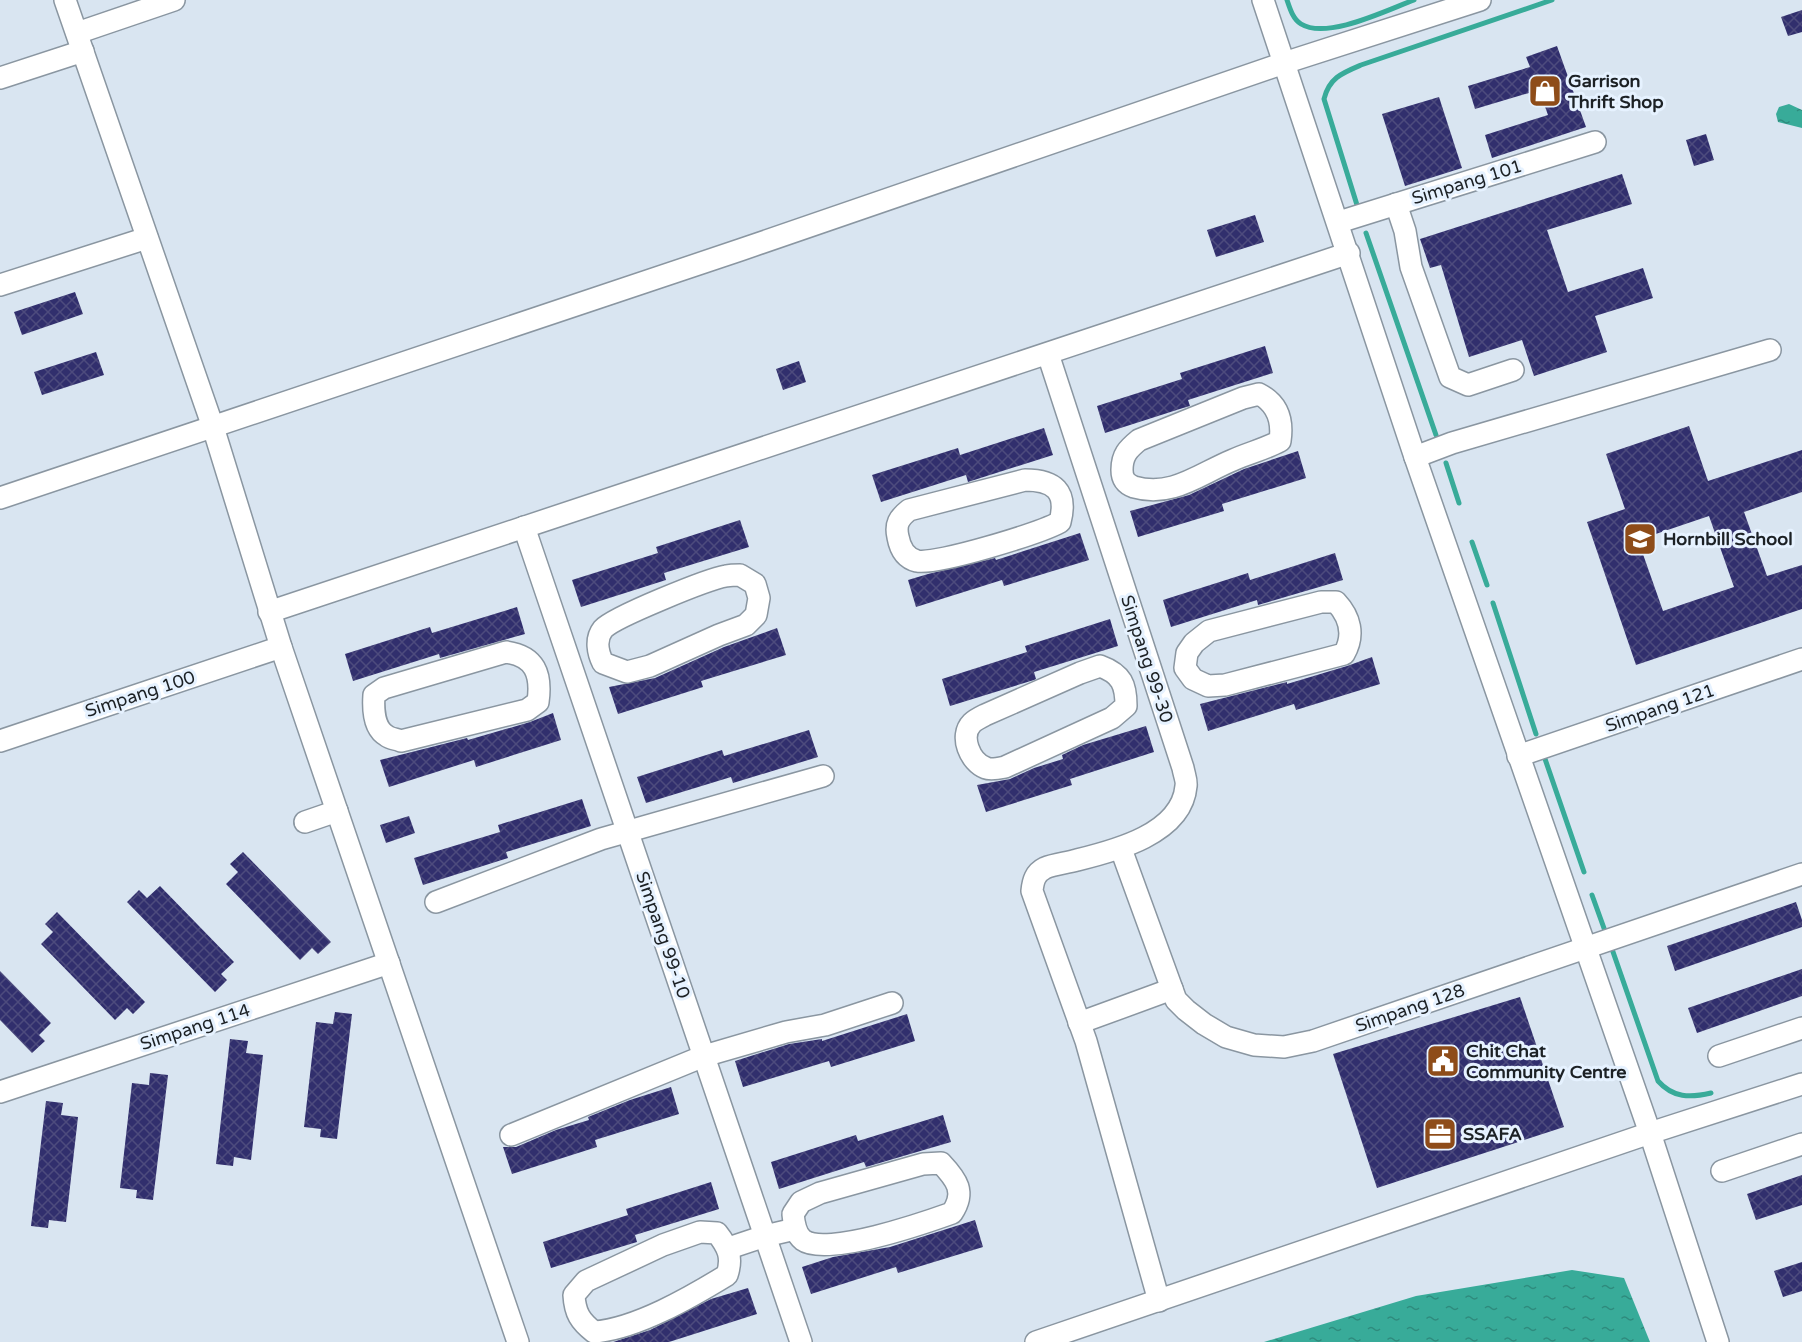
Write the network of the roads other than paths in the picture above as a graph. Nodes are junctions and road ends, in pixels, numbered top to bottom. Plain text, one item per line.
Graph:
1 (65, 0) edge
2 (174, 0) edge
3 (1263, 0) edge
4 (1480, 0) edge
5 (80, 42) junction
6 (1284, 63) junction
7 (0, 78) edge
8 (1595, 142) dead end
9 (1396, 204) junction
10 (1339, 222) junction
11 (147, 238) junction
12 (1349, 254) junction
13 (0, 285) edge
14 (1770, 350) dead end
15 (1048, 354) junction
16 (1513, 370) dead end
17 (213, 427) junction
18 (1415, 457) junction
19 (1122, 477) junction
20 (1091, 487) junction
21 (0, 498) edge
22 (1061, 498) junction
23 (524, 527) junction
24 (269, 612) junction
25 (281, 647) junction
26 (599, 654) junction
27 (1802, 659) edge
28 (570, 666) junction
29 (1185, 668) junction
30 (538, 676) junction
31 (1153, 677) junction
32 (1126, 689) junction
33 (0, 741) edge
34 (1518, 756) junction
35 (823, 776) dead end
36 (337, 811) junction
37 (305, 822) dead end
38 (628, 831) junction
39 (1121, 849) junction
40 (1802, 874) edge
41 (436, 902) dead end
42 (1585, 948) junction
43 (389, 963) junction
44 (1172, 989) junction
45 (892, 1003) dead end
46 (1079, 1023) junction
47 (1802, 1028) edge
48 (704, 1056) junction
49 (1719, 1056) dead end
50 (1802, 1084) edge
51 (0, 1092) edge
52 (1650, 1133) junction
53 (511, 1135) dead end
54 (1802, 1144) edge
55 (1722, 1171) dead end
56 (795, 1229) junction
57 (765, 1236) junction
58 (729, 1248) junction
59 (1159, 1301) junction
60 (518, 1342) edge
61 (801, 1342) edge
62 (1036, 1342) edge
63 (1718, 1342) edge

1 - 5 street
2 - 5 street
3 - 6 street
4 - 6 street
5 - 7 street
5 - 11 street
6 - 10 street
6 - 17 street
8 - 9 street, Simpang 101
9 - 10 street, Simpang 101
9 - 16 street
10 - 12 street
11 - 13 street
11 - 17 street
12 - 15 street
12 - 18 street
14 - 18 street
15 - 20 street, Simpang 99-30
15 - 23 street
17 - 21 street
17 - 24 street
18 - 34 street
19 - 19 street
19 - 20 street
20 - 22 street
20 - 31 street, Simpang 99-30
22 - 22 street
23 - 24 street
23 - 28 street, Simpang 99-10
24 - 25 street
25 - 33 street, Simpang 100
25 - 36 street
26 - 26 street
26 - 28 street
27 - 34 street, Simpang 121
28 - 30 street
28 - 38 street, Simpang 99-10
29 - 29 street
29 - 31 street
30 - 30 street
31 - 32 street
31 - 39 street, Simpang 99-30
32 - 32 street
34 - 42 street
35 - 38 street
36 - 37 street
36 - 43 street
38 - 41 street
38 - 48 street, Simpang 99-10
39 - 44 street, Simpang 128
39 - 46 street, Simpang 99-30
40 - 42 street, Simpang 128
42 - 44 street, Simpang 128
42 - 52 street
43 - 51 street, Simpang 114
43 - 60 street
44 - 46 street
45 - 48 street
46 - 59 street
47 - 49 street
48 - 53 street
48 - 57 street, Simpang 99-10
50 - 52 street
52 - 59 street
52 - 63 street
54 - 55 street
56 - 56 street
56 - 57 street
57 - 58 street
57 - 61 street, Simpang 99-10
58 - 58 street
59 - 62 street

